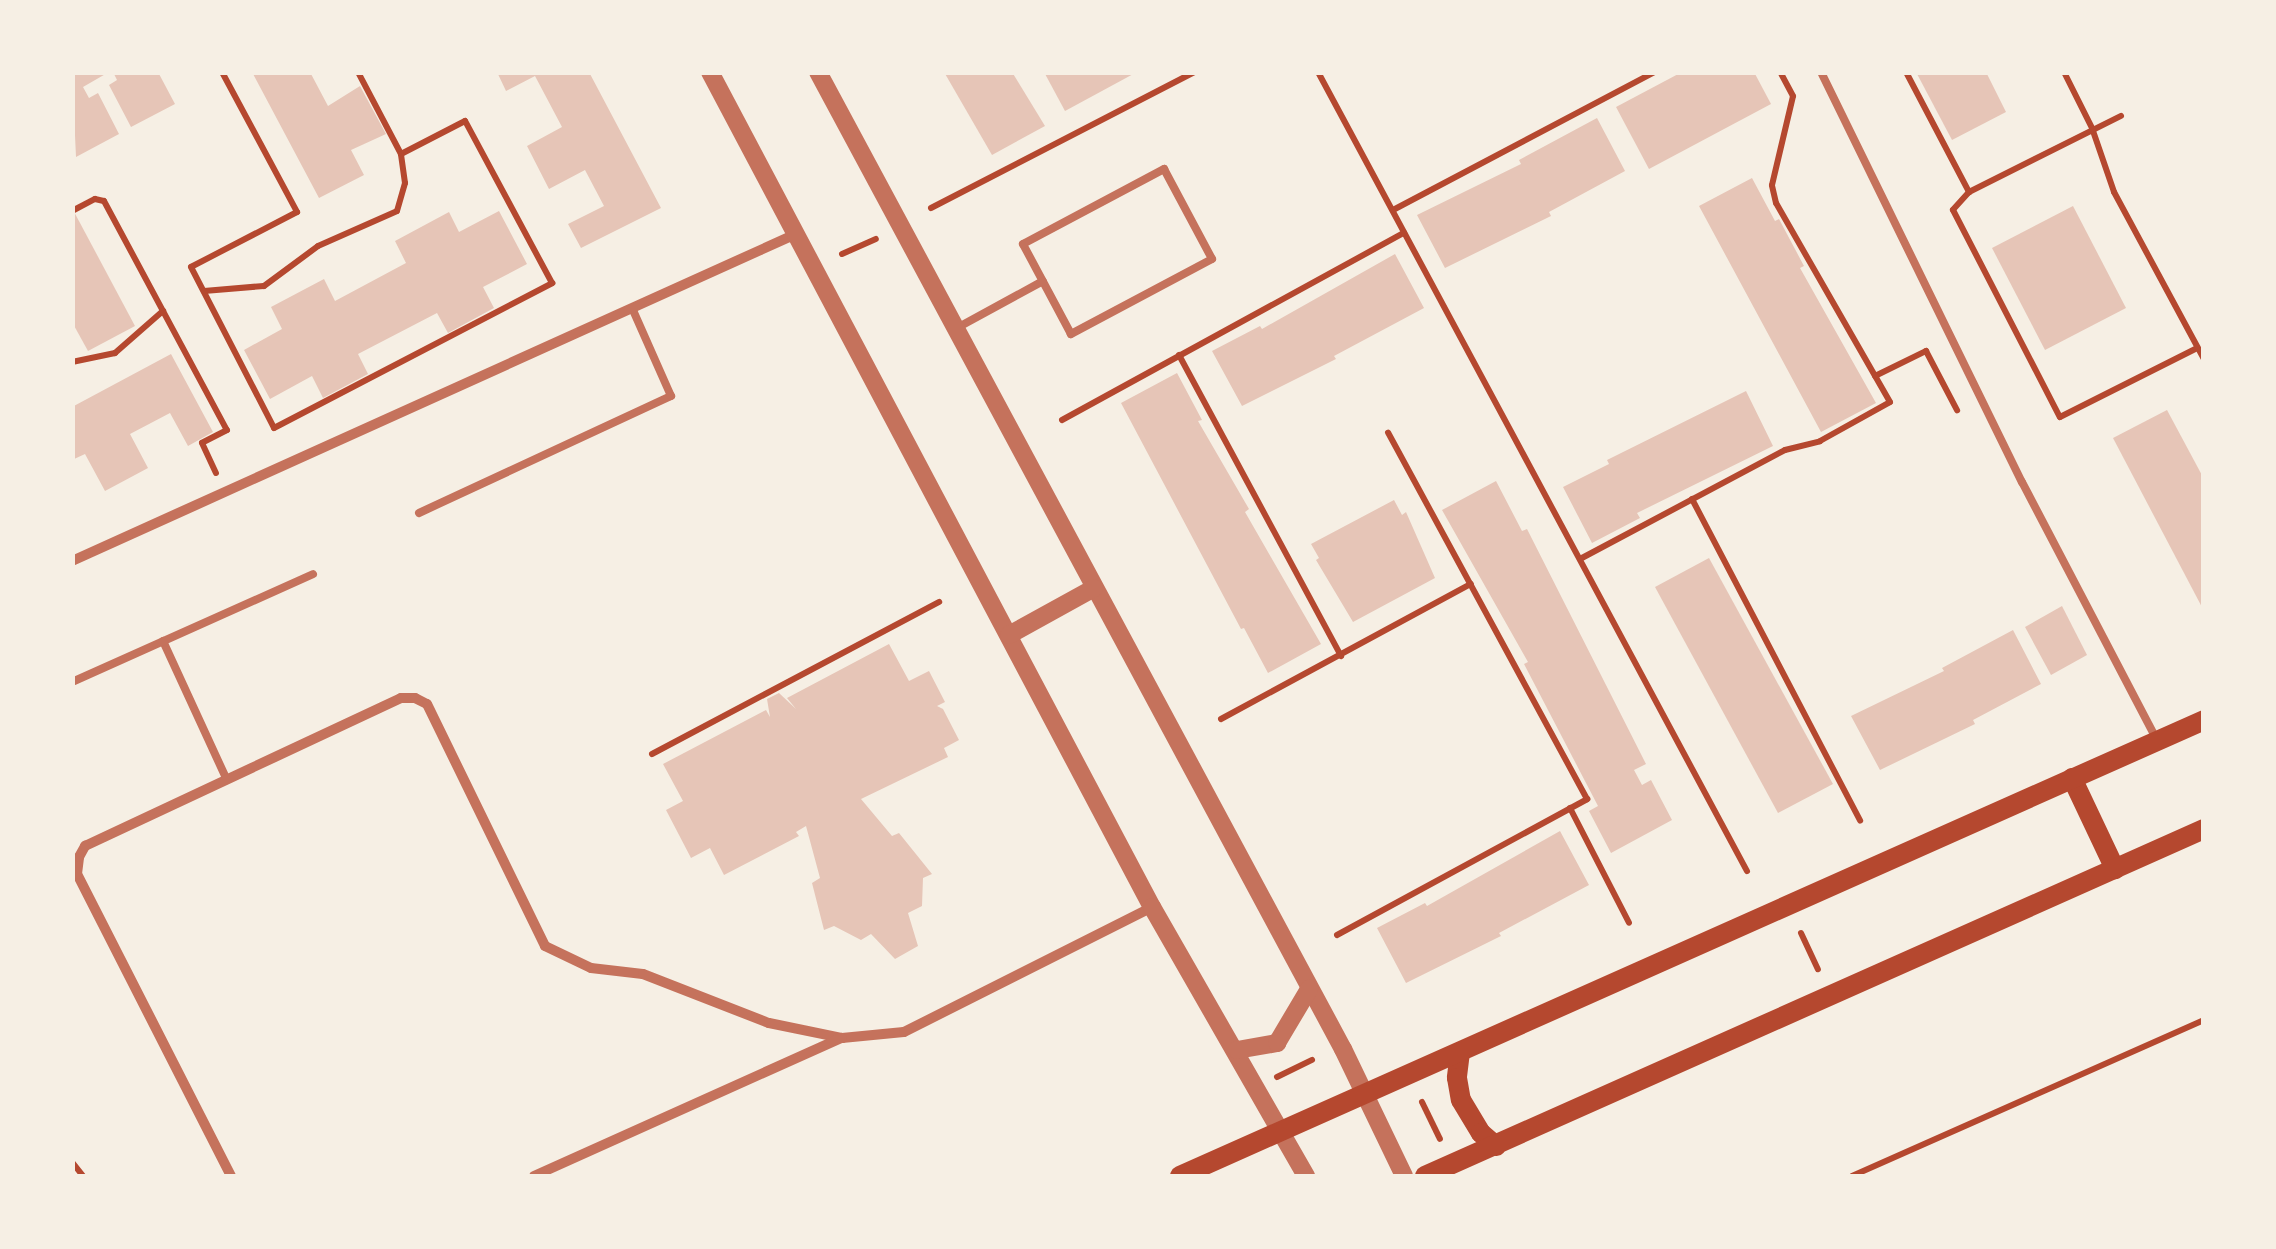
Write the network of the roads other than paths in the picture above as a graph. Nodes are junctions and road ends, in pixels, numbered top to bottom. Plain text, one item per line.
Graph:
1 (710, 72) edge
2 (818, 72) edge
3 (1821, 72) edge
4 (797, 234) junction
5 (1043, 281) junction
6 (632, 308) junction
7 (954, 329) junction
8 (419, 513) dead end
9 (72, 561) edge
10 (312, 574) dead end
11 (1094, 588) junction
12 (1009, 635) junction
13 (163, 641) junction
14 (72, 682) edge
15 (2204, 720) edge
16 (2157, 740) junction
17 (2072, 778) junction
18 (227, 780) junction
19 (2204, 829) edge
20 (2115, 869) junction
21 (1152, 907) junction
22 (1309, 989) junction
23 (842, 1038) junction
24 (1238, 1050) junction
25 (1460, 1052) junction
26 (1363, 1093) junction
27 (1281, 1131) junction
28 (1496, 1146) junction
29 (231, 1176) edge
30 (534, 1176) edge
31 (1182, 1176) edge
32 (1306, 1176) edge
33 (1404, 1176) edge
34 (1424, 1176) edge

1 - 4 street
2 - 7 street
3 - 16 lane
4 - 6 street
4 - 12 street
5 - 5 lane
5 - 7 lane
6 - 8 lane
6 - 9 street
7 - 11 street
10 - 13 lane
11 - 12 street
11 - 22 street
12 - 21 street
13 - 14 lane
13 - 18 lane
15 - 16 main road
16 - 17 main road
17 - 20 main road
17 - 25 main road
18 - 23 street
18 - 29 street
19 - 20 main road
20 - 28 main road
21 - 23 street
21 - 24 street
22 - 24 street
22 - 26 street
23 - 30 street
24 - 27 street
25 - 26 main road
25 - 28 main road
26 - 27 main road
26 - 33 street
27 - 31 main road
27 - 32 street
28 - 34 main road

